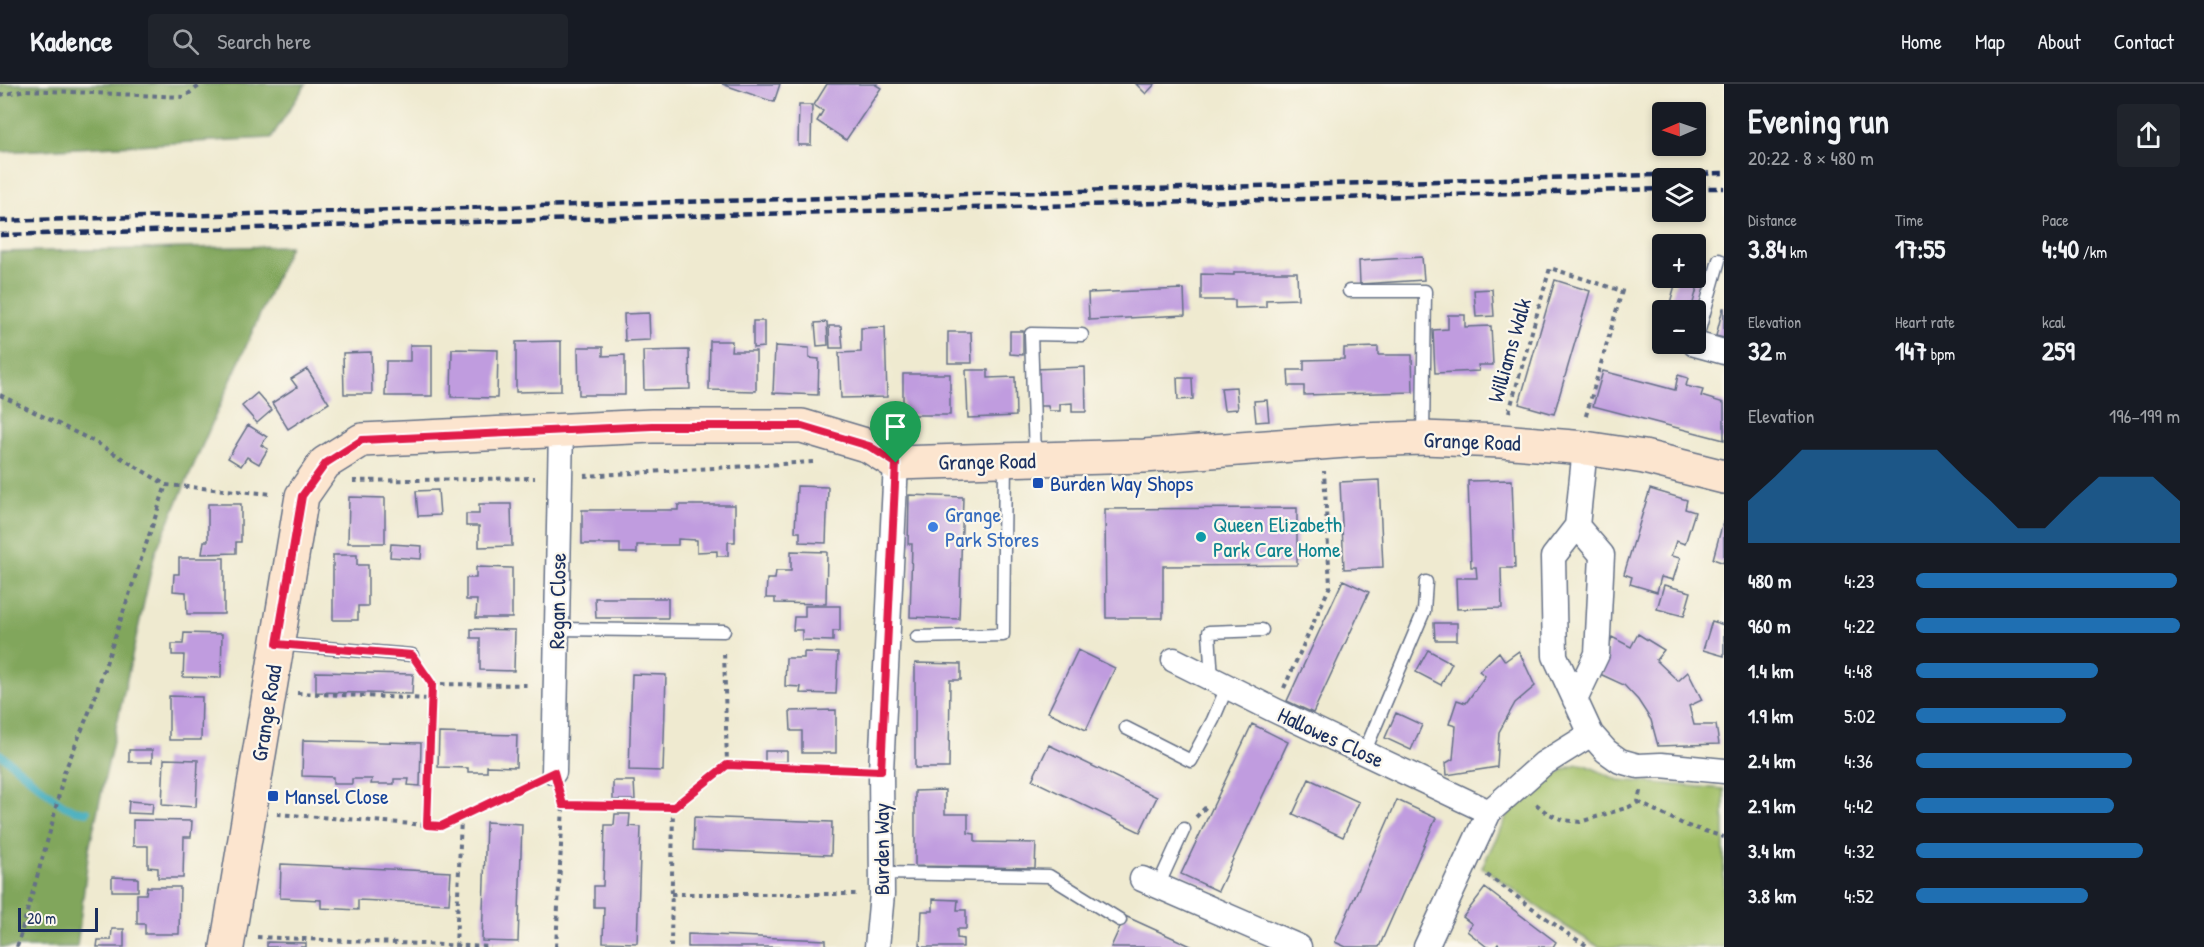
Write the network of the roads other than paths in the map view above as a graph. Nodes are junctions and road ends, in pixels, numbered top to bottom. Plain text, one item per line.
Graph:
1 (1719, 260) dead end
2 (1349, 291) dead end
3 (1706, 306) edge
4 (1082, 336) dead end
5 (1706, 347) edge
6 (1724, 352) edge
7 (561, 429) junction
8 (1423, 438) junction
9 (1581, 448) junction
10 (1020, 460) junction
11 (896, 463) junction
12 (1724, 477) edge
13 (1576, 526) junction
14 (1426, 582) dead end
15 (556, 629) junction
16 (1262, 630) dead end
17 (724, 631) road end
18 (917, 637) dead end
19 (277, 644) junction
20 (412, 655) road end
21 (1174, 660) dead end
22 (1220, 683) junction
23 (1575, 700) junction
24 (1126, 729) dead end
25 (1591, 734) junction
26 (1364, 753) junction
27 (1724, 771) edge
28 (554, 772) road end
29 (1490, 812) junction
30 (1184, 829) dead end
31 (1150, 882) joint
32 (881, 884) junction
33 (1120, 920) dead end
34 (228, 941) edge
35 (877, 947) edge
36 (1299, 947) edge
37 (1426, 947) edge

1 - 3 lane
2 - 8 lane
4 - 10 lane
5 - 6 street
7 - 11 street, Grange Road
7 - 15 street, Regan Close
7 - 19 street, Grange Road
8 - 9 street, Grange Road
8 - 10 street, Grange Road
9 - 12 street, Grange Road
9 - 13 street
10 - 11 street, Grange Road
10 - 18 lane
11 - 32 street, Burden Way
13 - 23 street
13 - 23 street
14 - 26 lane
15 - 17 lane
15 - 28 street, Regan Close
16 - 22 lane
19 - 20 lane
19 - 34 street, Grange Road
21 - 22 street, Hallowes Close
22 - 24 lane
22 - 26 street, Hallowes Close
23 - 25 street
25 - 27 street
25 - 29 street
26 - 29 street, Hallowes Close
29 - 37 street
30 - 31 lane
31 - 36 street
32 - 33 lane
32 - 35 street, Burden Way

